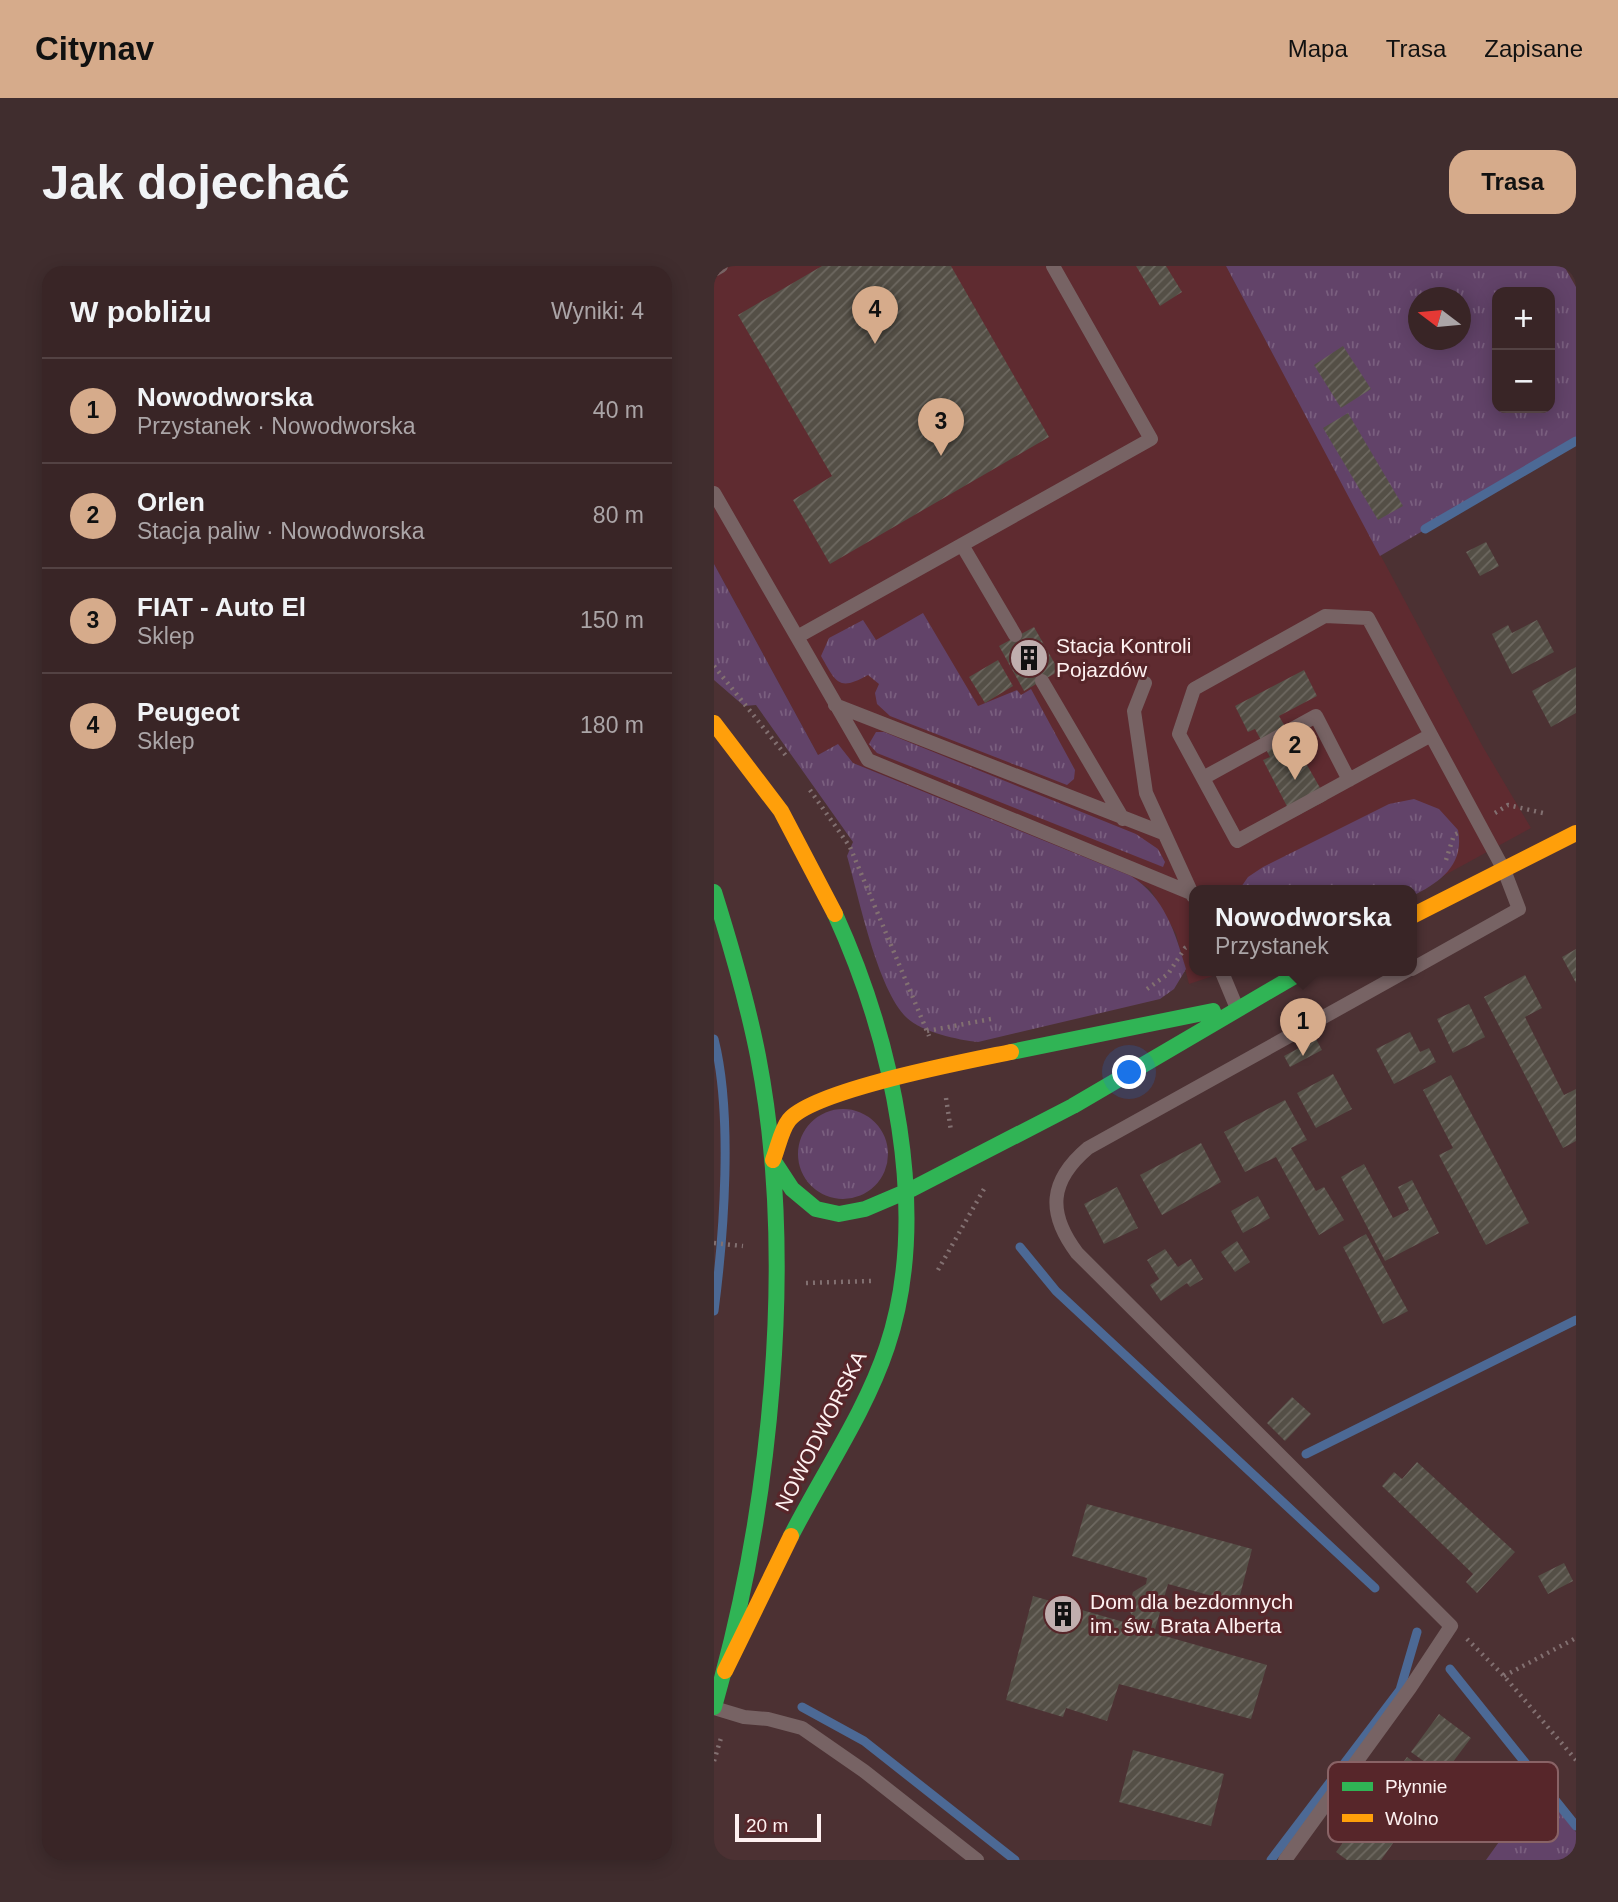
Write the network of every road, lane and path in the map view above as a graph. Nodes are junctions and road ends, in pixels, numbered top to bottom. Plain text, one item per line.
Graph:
1 (721, 266) edge
2 (1053, 266) edge
3 (714, 270) edge
4 (714, 493) edge
5 (962, 545) junction
6 (1015, 635) dead end
7 (797, 637) junction
8 (1042, 681) dead end
9 (1145, 683) dead end
10 (835, 705) junction
11 (714, 723) edge
12 (1431, 735) junction
13 (1203, 778) junction
14 (1349, 780) junction
15 (1123, 819) junction
16 (1163, 833) junction
17 (1576, 833) edge
18 (1504, 870) junction
19 (1189, 888) edge
20 (714, 892) edge
21 (1189, 895) edge
22 (1417, 914) edge
23 (1189, 946) edge
24 (1417, 965) edge
25 (1224, 976) edge
26 (1294, 976) edge
27 (1397, 976) edge
28 (1146, 990) dead end
29 (1236, 1006) junction
30 (995, 1018) dead end
31 (927, 1031) dead end
32 (889, 1082) junction
33 (773, 1160) junction
34 (908, 1191) junction
35 (714, 1243) edge
36 (751, 1247) dead end
37 (777, 1284) junction
38 (904, 1284) junction
39 (1451, 1626) junction
40 (1576, 1638) edge
41 (725, 1671) junction
42 (1504, 1676) junction
43 (714, 1707) edge
44 (1576, 1760) edge
45 (1356, 1762) edge
46 (1328, 1801) edge
47 (977, 1860) edge
48 (1285, 1860) edge

1 - 3 lane
2 - 5 lane
4 - 7 lane
5 - 6 lane
5 - 7 lane
7 - 10 lane
8 - 15 lane
9 - 16 lane
10 - 15 lane
10 - 21 lane
11 - 32 main road
12 - 13 lane
12 - 14 lane
12 - 18 lane
13 - 14 lane
13 - 14 lane
15 - 16 lane
16 - 19 lane
17 - 18 main road
18 - 22 main road
18 - 24 lane
20 - 33 main road, NOWODWORSKA
23 - 28 path
25 - 29 lane
26 - 29 main road
27 - 39 lane
29 - 32 main road
29 - 34 main road
30 - 31 path
32 - 33 main road
32 - 34 main road
33 - 34 main road
33 - 37 main road, NOWODWORSKA
34 - 38 main road, NOWODWORSKA
35 - 36 path
37 - 38 path
37 - 41 main road, NOWODWORSKA
38 - 41 main road, NOWODWORSKA
39 - 42 path
39 - 45 lane
40 - 42 path
41 - 43 main road, NOWODWORSKA
42 - 44 path
43 - 47 lane
46 - 48 lane

